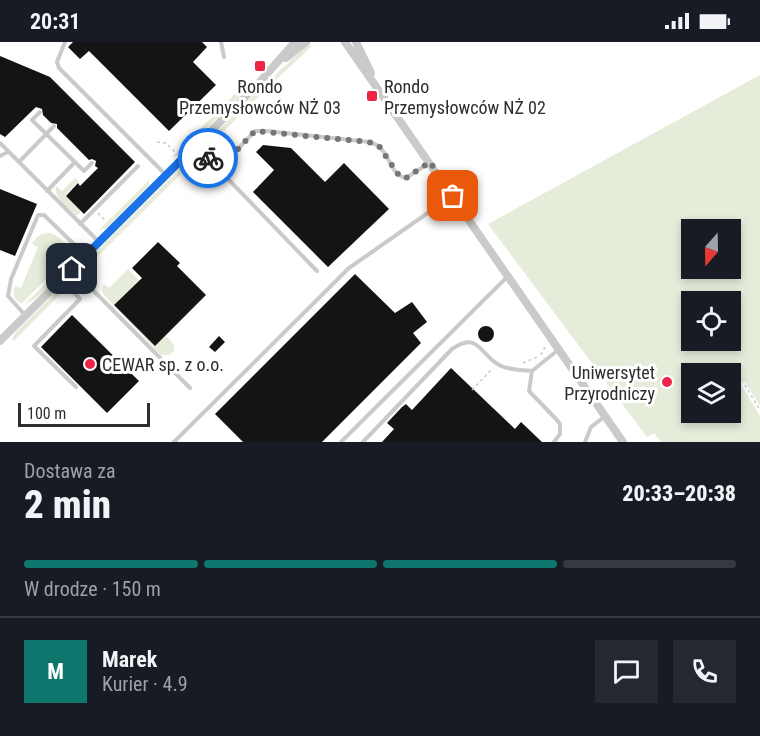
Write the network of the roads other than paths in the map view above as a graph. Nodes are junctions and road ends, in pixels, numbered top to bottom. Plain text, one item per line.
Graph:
1 (65, 42) edge
2 (221, 42) edge
3 (295, 42) edge
4 (306, 42) edge
5 (345, 42) edge
6 (356, 42) edge
7 (224, 57) dead end
8 (273, 69) junction
9 (381, 93) junction
10 (40, 112) dead end
11 (54, 126) dead end
12 (46, 134) junction
13 (0, 143) edge
14 (196, 145) junction
15 (8, 152) junction
16 (0, 156) edge
17 (19, 162) junction
18 (75, 162) junction
19 (430, 162) junction
20 (92, 163) dead end
21 (138, 166) dead end
22 (219, 169) junction
23 (166, 176) junction
24 (47, 191) junction
25 (453, 196) junction
26 (80, 224) junction
27 (99, 242) junction
28 (86, 255) junction
29 (72, 269) junction
30 (317, 270) dead end
31 (508, 276) junction
32 (62, 280) junction
33 (26, 316) junction
34 (0, 341) edge
35 (558, 350) junction
36 (532, 371) junction
37 (76, 387) dead end
38 (190, 388) dead end
39 (605, 417) junction
40 (174, 442) edge
41 (341, 442) edge
42 (363, 442) edge
43 (554, 442) edge
44 (585, 442) edge
45 (623, 442) edge

1 - 23 lane
2 - 7 lane
3 - 8 street
4 - 8 street
5 - 9 street
6 - 9 street
8 - 14 street
9 - 19 street
10 - 12 lane
11 - 12 lane
12 - 17 lane
12 - 18 lane
13 - 15 lane
14 - 22 lane
14 - 23 street
15 - 16 lane
15 - 17 lane
17 - 24 lane
18 - 20 lane
18 - 24 lane
19 - 22 lane
19 - 25 street
21 - 26 lane
22 - 30 lane
23 - 27 street
24 - 26 lane
25 - 31 street
25 - 40 lane
26 - 27 lane
27 - 28 street
28 - 29 street
28 - 33 lane
29 - 32 street
29 - 38 lane
31 - 35 street
31 - 41 lane
32 - 33 street
32 - 37 lane
33 - 34 street
35 - 36 lane
35 - 39 street
36 - 42 lane
36 - 43 lane
39 - 44 lane
39 - 45 street

